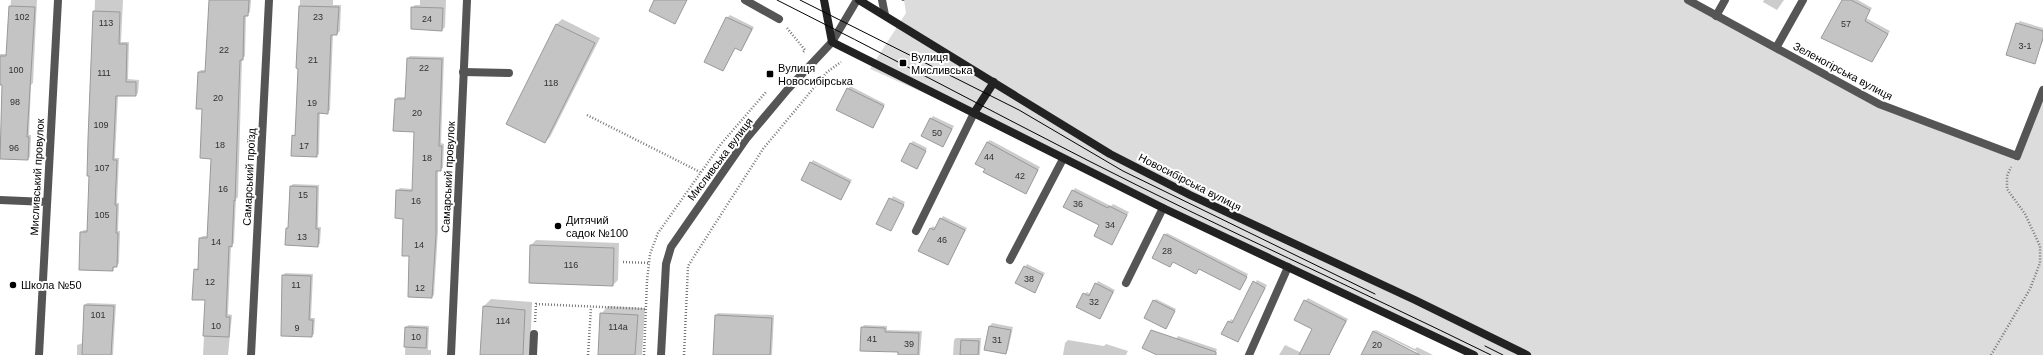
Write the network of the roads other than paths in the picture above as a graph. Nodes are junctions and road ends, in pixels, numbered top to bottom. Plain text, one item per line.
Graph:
1 (58, 0) edge
2 (269, 0) edge
3 (467, 0) edge
4 (745, 0) edge
5 (824, 0) edge
6 (858, 0) edge
7 (882, 0) edge
8 (1688, 0) edge
9 (1725, 0) edge
10 (1803, 0) edge
11 (885, 15) junction
12 (1716, 16) junction
13 (778, 19) road end
14 (832, 42) junction
15 (1776, 48) junction
16 (464, 72) junction
17 (509, 73) dead end
18 (994, 82) junction
19 (2043, 90) edge
20 (974, 113) junction
21 (1063, 159) junction
22 (0, 200) edge
23 (47, 202) junction
24 (1163, 208) junction
25 (916, 231) dead end
26 (1010, 260) dead end
27 (1288, 267) junction
28 (1126, 283) dead end
29 (534, 334) dead end
30 (39, 355) edge
31 (251, 355) edge
32 (451, 355) edge
33 (533, 355) edge
34 (661, 355) edge
35 (1249, 355) edge
36 (1474, 355) edge
37 (1527, 355) edge

1 - 23 street, Мисливський провулок
2 - 31 street, Самарський проїзд
3 - 16 street, Самарський провулок
4 - 13 street
5 - 14 main road
6 - 11 main road, Новосибірська вулиця
6 - 14 street, Мисливська вулиця
7 - 11 street
8 - 12 street, Зеленогірська вулиця
9 - 12 street
10 - 15 street
11 - 18 main road, Новосибірська вулиця
12 - 15 street, Зеленогірська вулиця
14 - 20 main road
14 - 34 street, Мисливська вулиця
15 - 19 street, Зеленогірська вулиця
16 - 17 street
16 - 32 street, Самарський провулок
18 - 20 main road
18 - 37 main road, Новосибірська вулиця
20 - 21 main road
20 - 25 street
21 - 24 main road
21 - 26 street
22 - 23 street
23 - 30 street, Мисливський провулок
24 - 27 main road
24 - 28 street
27 - 35 street
27 - 36 main road
29 - 33 street

